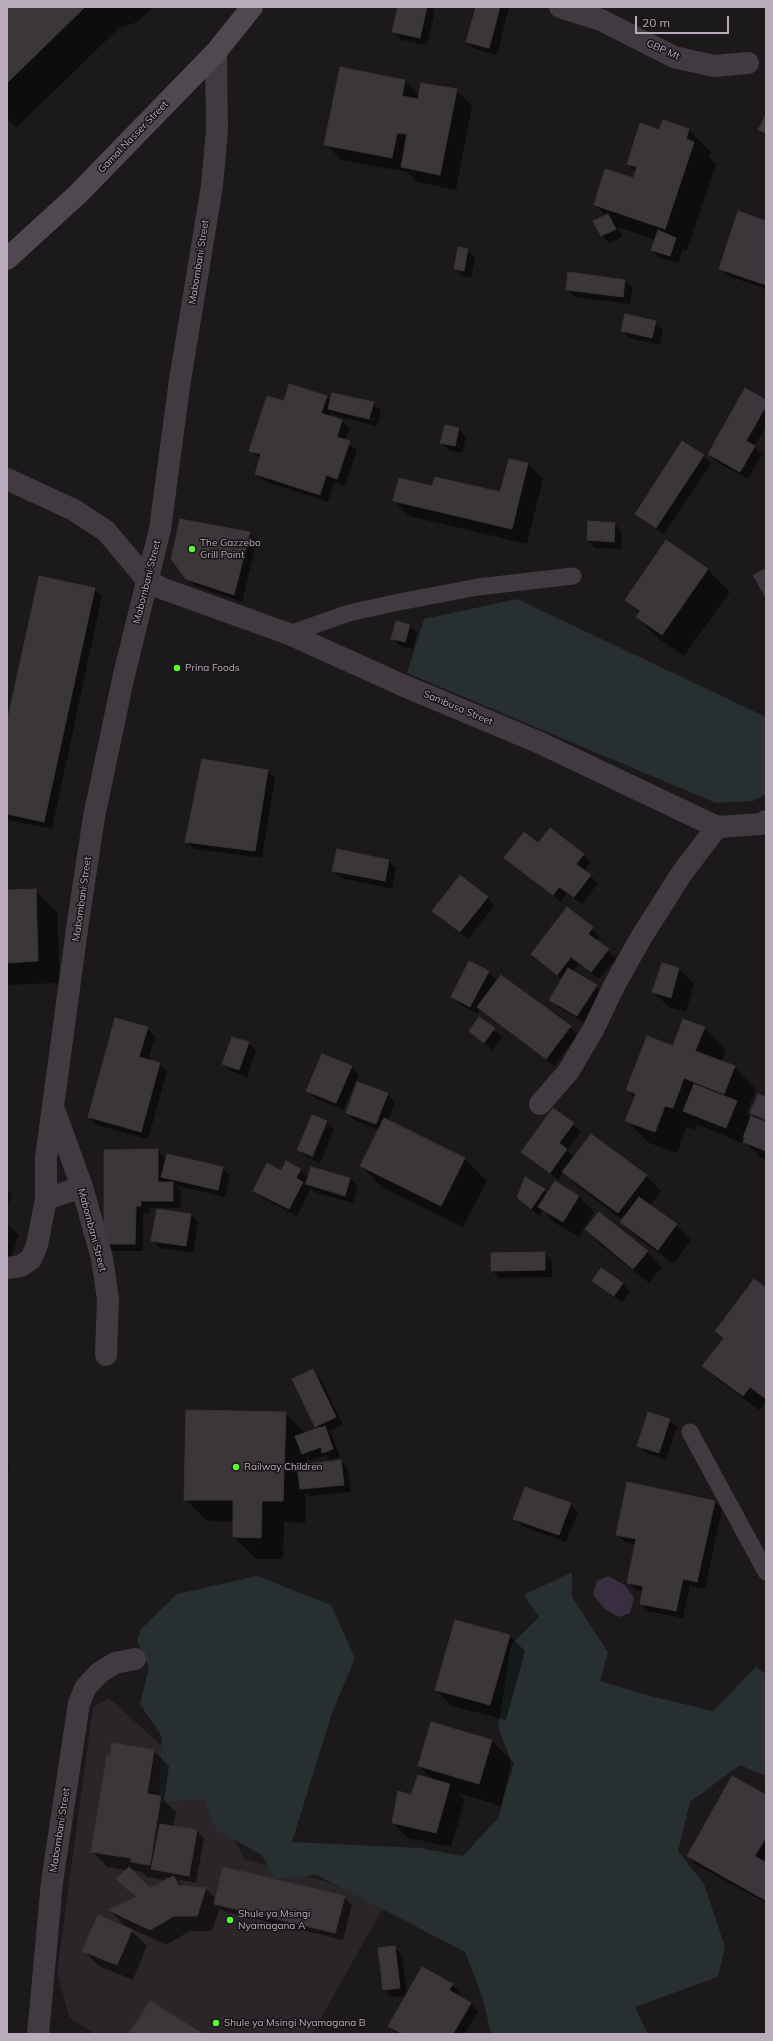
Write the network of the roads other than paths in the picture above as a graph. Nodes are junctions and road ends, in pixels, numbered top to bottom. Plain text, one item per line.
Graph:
1 (252, 7) edge
2 (560, 7) edge
3 (216, 52) junction
4 (748, 63) dead end
5 (7, 258) edge
6 (7, 479) edge
7 (573, 576) dead end
8 (148, 581) junction
9 (289, 634) junction
10 (766, 821) edge
11 (717, 827) junction
12 (540, 1104) dead end
13 (54, 1109) junction
14 (82, 1187) junction
15 (46, 1199) junction
16 (7, 1268) edge
17 (106, 1355) dead end
18 (690, 1432) dead end
19 (766, 1572) edge
20 (135, 1659) dead end
21 (38, 2034) edge

1 - 3 main road, Gamal Nasser Street
2 - 4 street, GBP Mt
3 - 5 main road, Gamal Nasser Street
3 - 8 street, Mabombani Street
6 - 8 street
7 - 9 lane
8 - 9 street, Sambusa Street
8 - 13 street, Mabombani Street
9 - 11 street, Sambusa Street
10 - 11 street, Sambusa Street
11 - 12 street
13 - 14 street, Mabombani Street
13 - 15 street, Mabombani Street
14 - 15 street
14 - 17 street, Mabombani Street
15 - 16 street, Mabombani Street
18 - 19 lane
20 - 21 street, Mabombani Street

